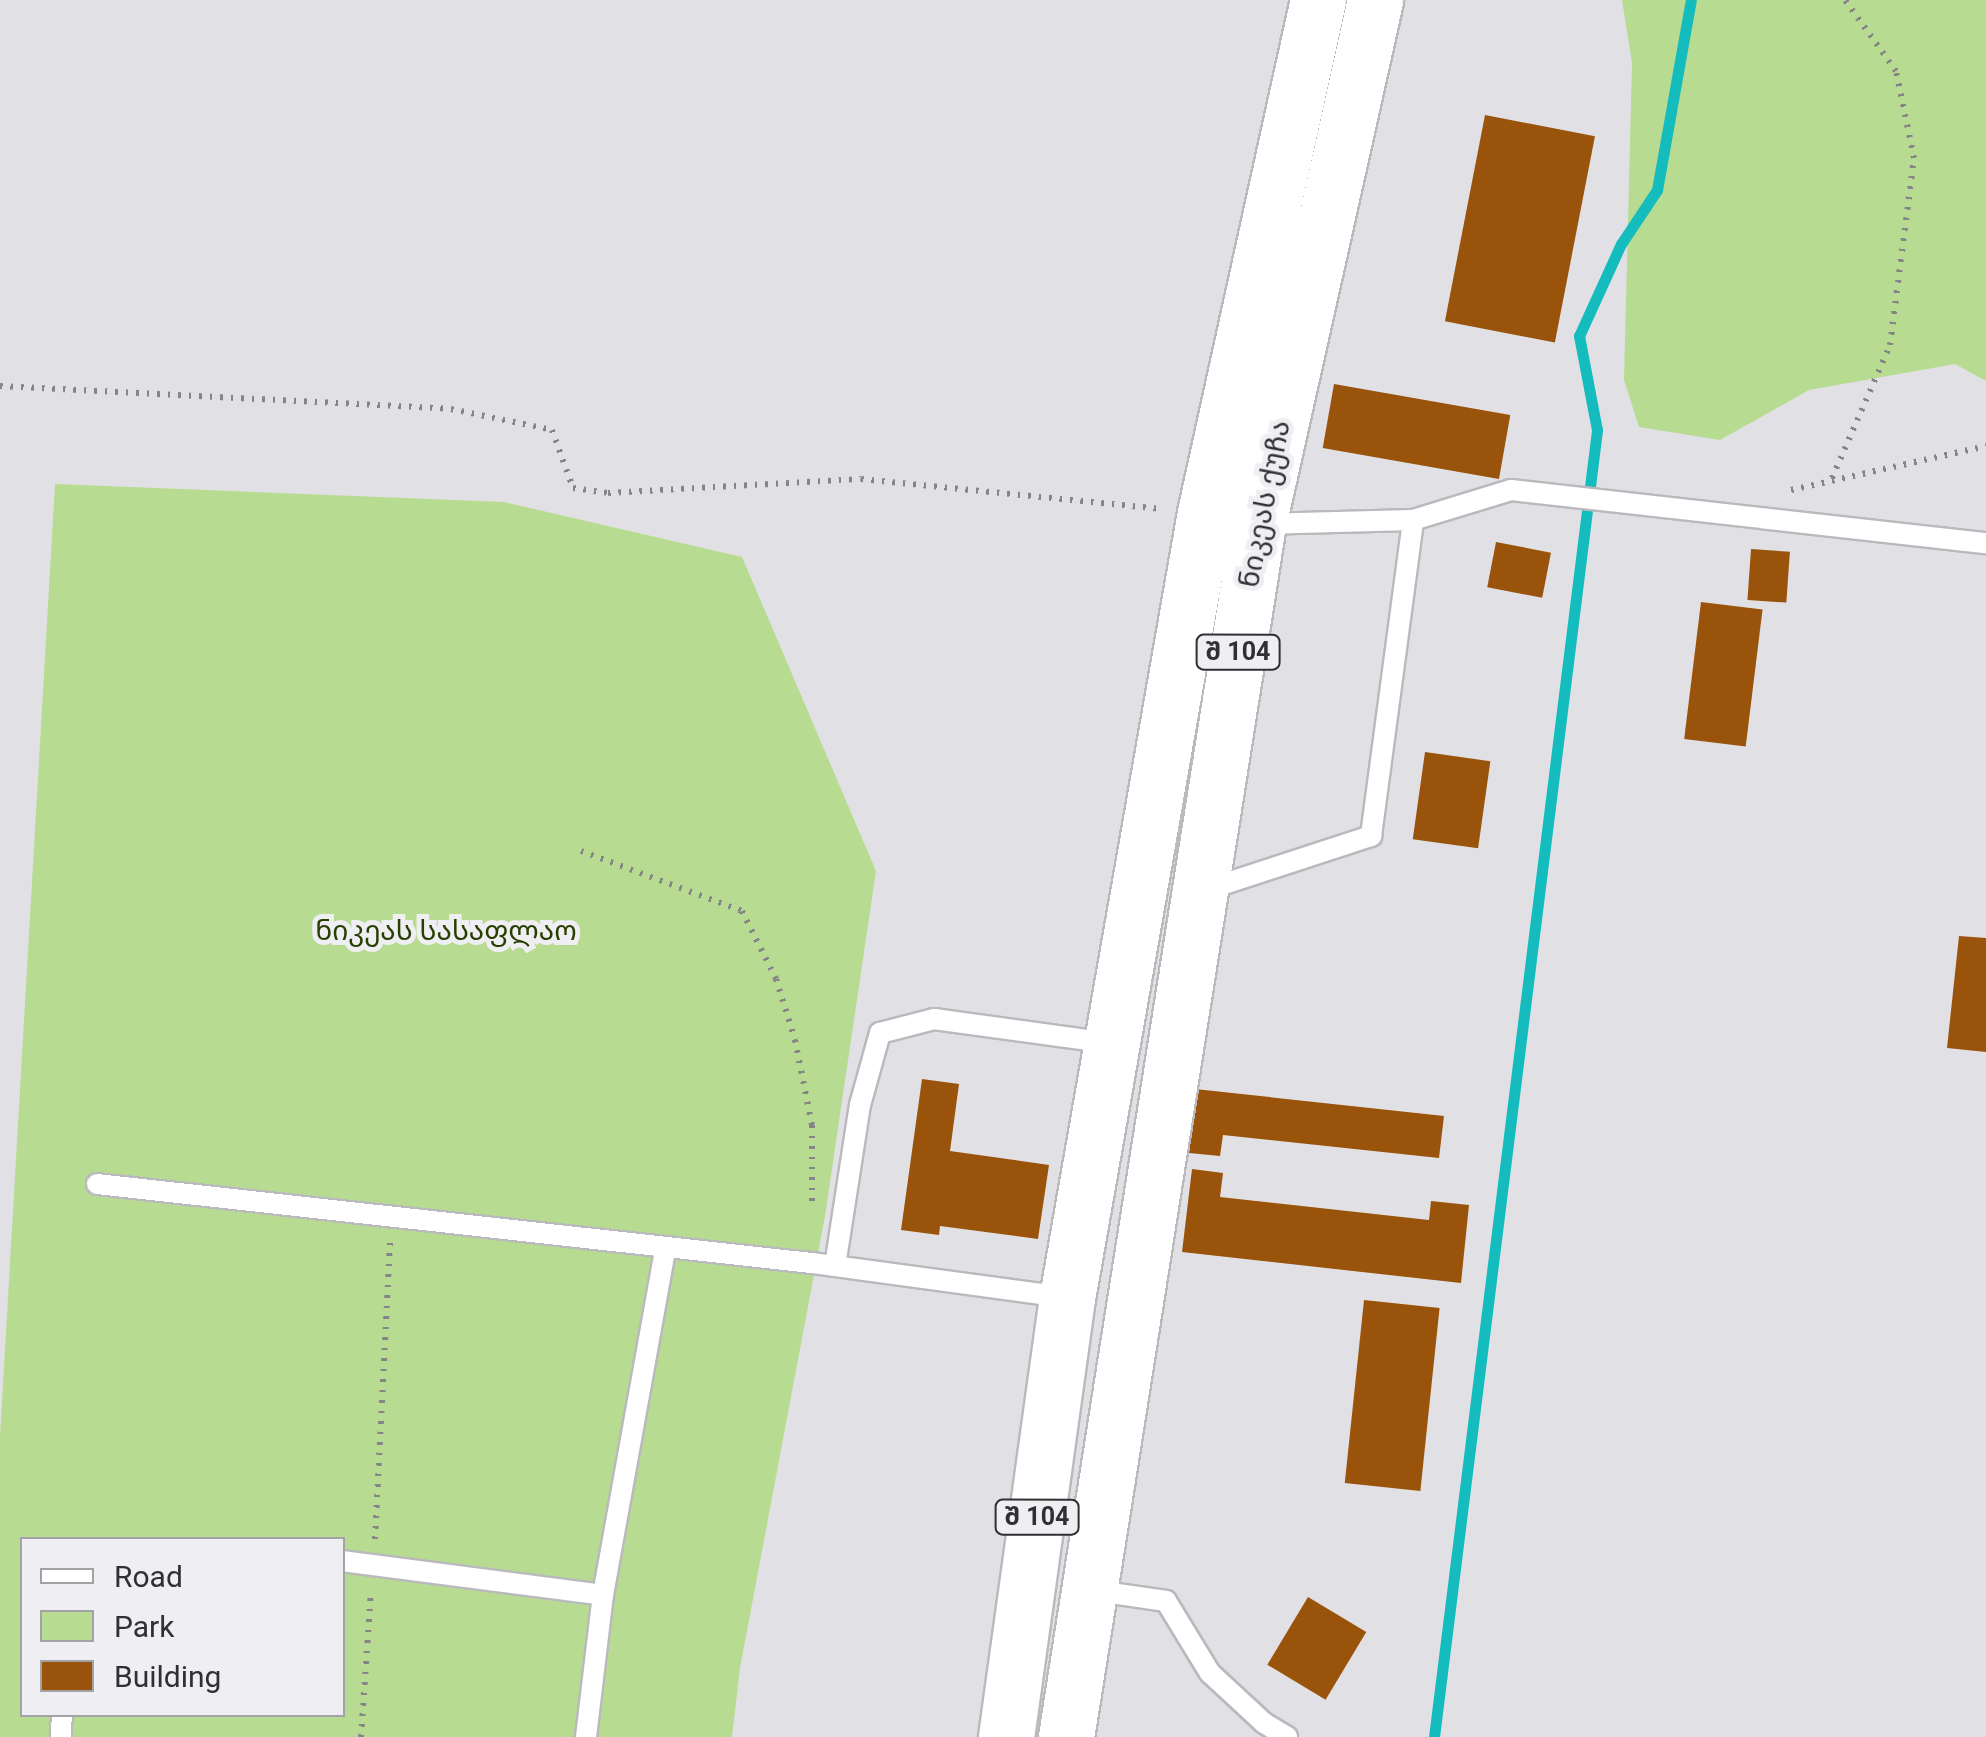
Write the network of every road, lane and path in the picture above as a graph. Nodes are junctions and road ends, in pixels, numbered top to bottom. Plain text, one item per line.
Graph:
1 (1318, 0) edge
2 (1376, 0) edge
3 (1845, 0) edge
4 (0, 386) edge
5 (1986, 446) edge
6 (1832, 478) junction
7 (1718, 512) junction
8 (1205, 513) junction
9 (1413, 520) junction
10 (1258, 524) junction
11 (1986, 543) edge
12 (581, 851) dead end
13 (1199, 892) junction
14 (1112, 1044) junction
15 (97, 1184) dead end
16 (391, 1216) junction
17 (665, 1250) junction
18 (812, 1263) junction
19 (835, 1266) junction
20 (1067, 1298) junction
21 (345, 1560) edge
22 (374, 1562) junction
23 (1088, 1590) junction
24 (603, 1595) junction
25 (361, 1737) edge
26 (586, 1737) edge
27 (1006, 1737) edge
28 (1066, 1737) edge
29 (1287, 1737) edge

1 - 8 main road, ნიკეას ქუჩა / შ 104
2 - 10 main road, ნიკეას ქუჩა / შ 104
3 - 6 path
4 - 8 path
5 - 6 path
6 - 7 path
7 - 9 lane
7 - 11 lane
8 - 14 main road, ნიკეას ქუჩა / შ 104
9 - 10 lane
9 - 13 lane
10 - 13 main road, ნიკეას ქუჩა / შ 104
12 - 18 path
13 - 23 main road, ნიკეას ქუჩა / შ 104
14 - 19 lane
14 - 20 main road, ნიკეას ქუჩა / შ 104
15 - 16 lane
16 - 17 lane
16 - 22 path
17 - 18 lane
17 - 24 lane
18 - 19 lane
19 - 20 lane
20 - 27 main road, შ 104
21 - 22 lane
22 - 24 lane
22 - 25 path
23 - 28 main road, შ 104
23 - 29 lane
24 - 26 lane

